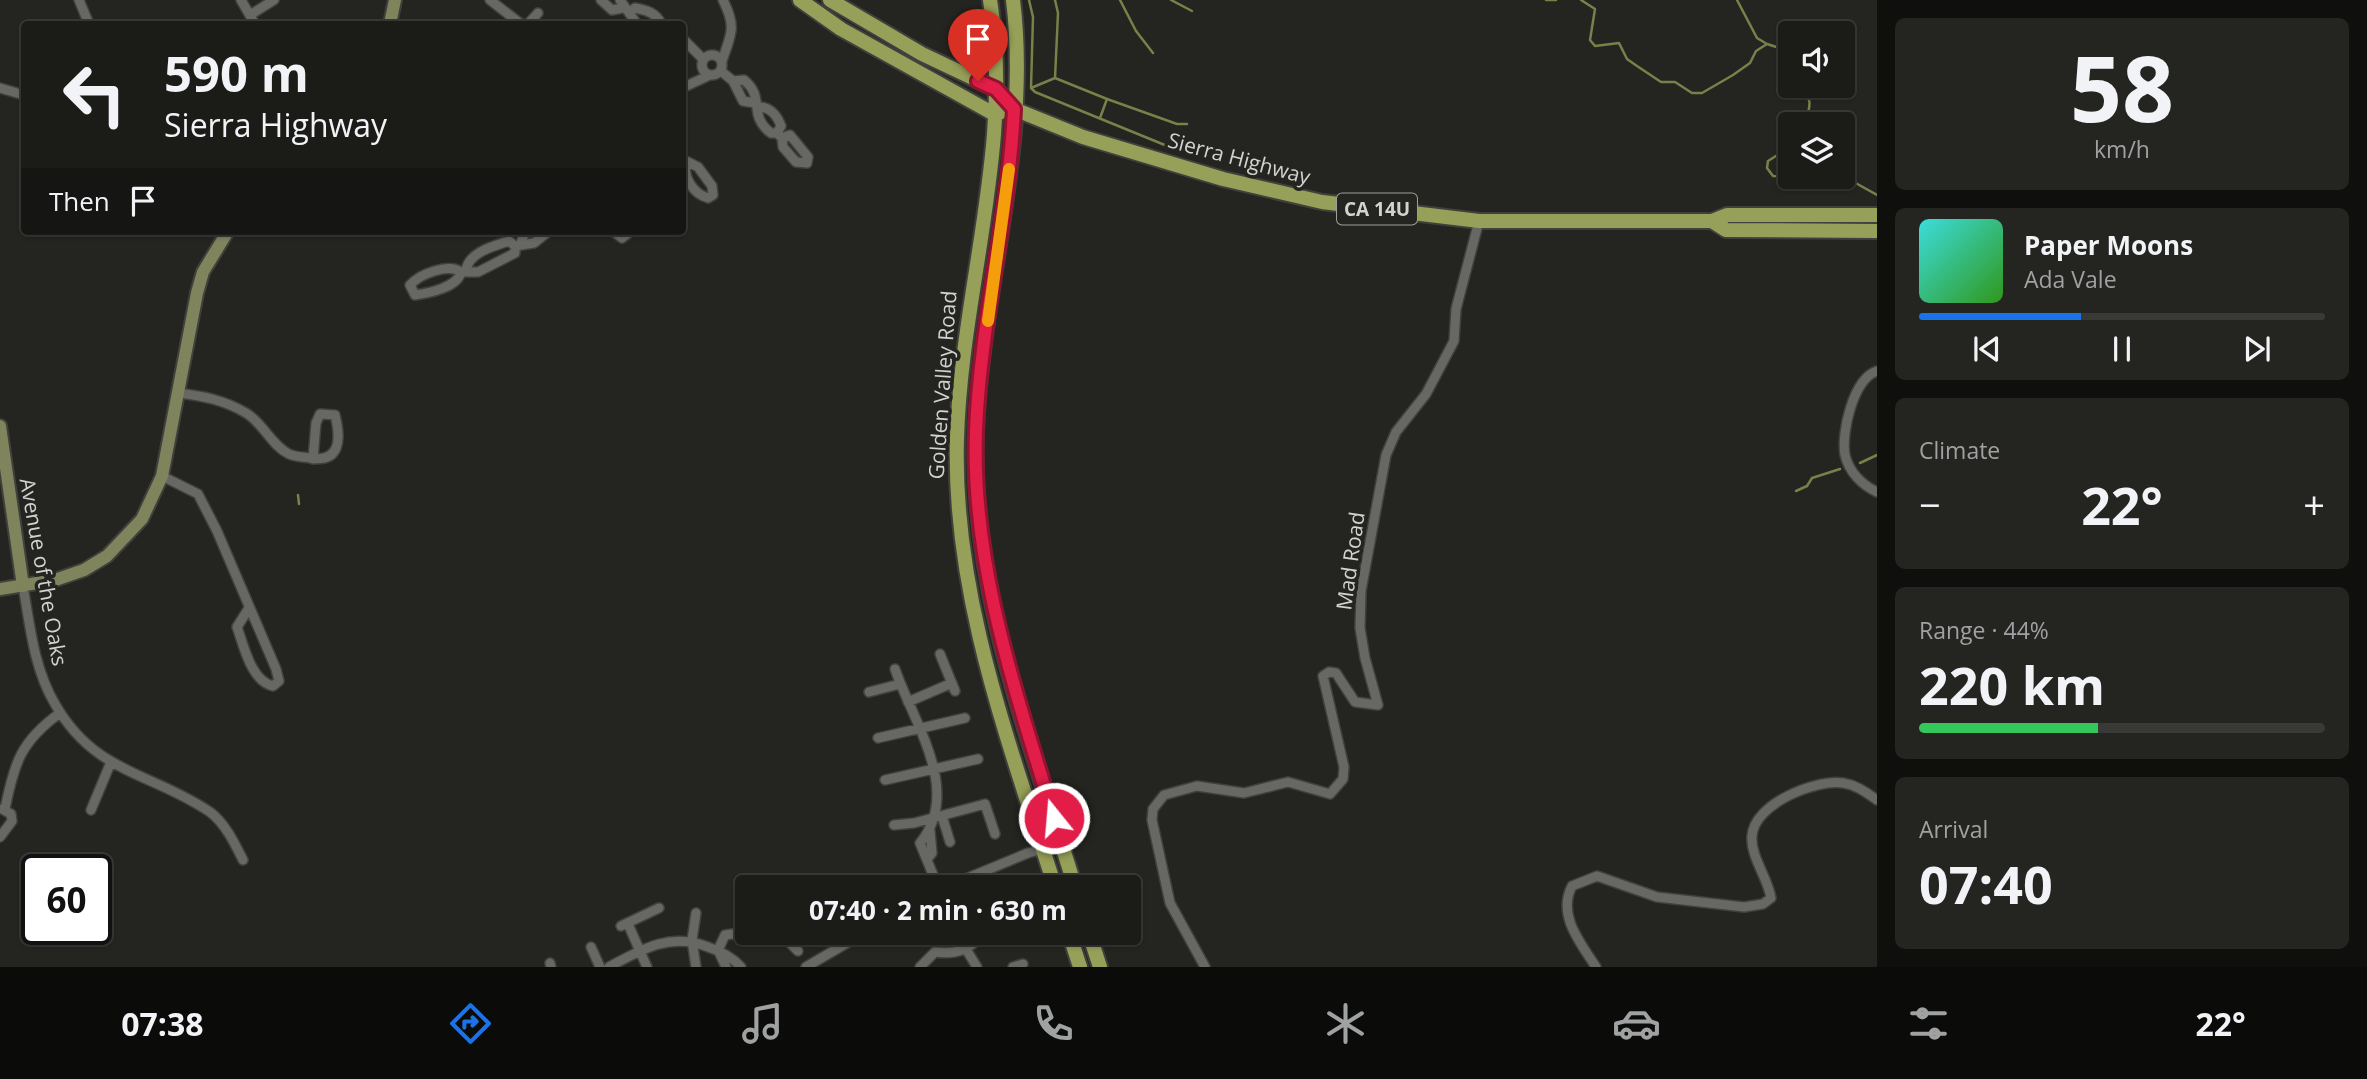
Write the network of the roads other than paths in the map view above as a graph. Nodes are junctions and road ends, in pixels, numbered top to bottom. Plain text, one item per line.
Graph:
1 (79, 0) edge
2 (242, 0) edge
3 (274, 0) edge
4 (490, 0) edge
5 (600, 0) edge
6 (723, 0) edge
7 (800, 0) edge
8 (830, 0) edge
9 (990, 0) edge
10 (1013, 0) edge
11 (501, 3) edge
12 (625, 6) edge
13 (538, 13) dead end
14 (250, 15) junction
15 (88, 21) edge
16 (254, 21) edge
17 (517, 21) edge
18 (531, 21) edge
19 (636, 21) edge
20 (659, 21) edge
21 (687, 52) edge
22 (719, 62) junction
23 (703, 63) junction
24 (710, 75) junction
25 (733, 81) junction
26 (687, 85) edge
27 (0, 88) edge
28 (996, 89) junction
29 (21, 94) edge
30 (756, 105) junction
31 (1014, 109) junction
32 (994, 114) junction
33 (1877, 215) edge
34 (1479, 221) junction
35 (1712, 221) junction
36 (1877, 231) edge
37 (226, 235) edge
38 (523, 235) edge
39 (545, 235) edge
40 (518, 245) junction
41 (463, 271) junction
42 (1877, 371) edge
43 (178, 393) junction
44 (0, 426) edge
45 (1, 444) edge
46 (313, 459) junction
47 (162, 476) junction
48 (1877, 492) edge
49 (23, 586) junction
50 (0, 589) edge
51 (249, 608) junction
52 (940, 654) dead end
53 (895, 669) dead end
54 (900, 684) junction
55 (869, 692) dead end
56 (908, 702) junction
57 (60, 713) junction
58 (965, 718) dead end
59 (922, 727) junction
60 (878, 738) dead end
61 (978, 759) dead end
62 (111, 762) junction
63 (933, 771) junction
64 (885, 780) dead end
65 (1877, 800) edge
66 (2, 809) edge
67 (91, 810) dead end
68 (939, 817) junction
69 (894, 825) dead end
70 (995, 834) dead end
71 (0, 837) edge
72 (950, 842) dead end
73 (1062, 844) junction
74 (1042, 848) junction
75 (243, 860) dead end
76 (934, 875) edge
77 (976, 875) edge
78 (1051, 875) edge
79 (1071, 875) edge
80 (659, 908) dead end
81 (696, 913) dead end
82 (735, 934) edge
83 (692, 940) junction
84 (792, 945) edge
85 (844, 945) edge
86 (964, 945) edge
87 (967, 945) edge
88 (972, 945) edge
89 (1073, 945) edge
90 (1093, 945) edge
91 (591, 947) dead end
92 (639, 950) junction
93 (718, 950) junction
94 (967, 950) junction
95 (798, 951) dead end
96 (600, 967) edge
97 (609, 967) edge
98 (647, 967) edge
99 (696, 967) edge
100 (726, 967) edge
101 (741, 967) edge
102 (806, 967) edge
103 (920, 967) edge
104 (977, 967) edge
105 (1080, 967) edge
106 (1100, 967) edge
107 (1205, 967) edge
108 (1595, 967) edge

1 - 15 street
2 - 14 street
3 - 14 street
4 - 11 street
5 - 12 street
6 - 22 street
7 - 32 main road
8 - 28 main road, Sierra Highway / CA 14U
9 - 28 main road, Golden Valley Road
10 - 31 main road, Golden Valley Road
11 - 17 street
12 - 19 street
12 - 20 street
13 - 18 street
14 - 16 street
21 - 23 street
22 - 23 street
22 - 24 street
22 - 25 street
23 - 24 street
23 - 26 street
24 - 26 street
25 - 30 street
25 - 30 street
27 - 29 street
28 - 31 main road, Sierra Highway / CA 14U
28 - 32 main road, Golden Valley Road
30 - 30 street
31 - 32 main road
31 - 34 main road, Sierra Highway / CA 14U
31 - 73 main road, Golden Valley Road
32 - 74 main road, Golden Valley Road
33 - 35 main road, Sierra Highway / CA 14U
34 - 35 main road, Sierra Highway / CA 14U
34 - 107 street, Mad Road
35 - 36 main road, Sierra Highway / CA 14U
37 - 43 street
38 - 40 street
39 - 40 street
40 - 41 street
40 - 41 street
41 - 41 street
42 - 48 street
43 - 46 street
43 - 47 street
44 - 45 street, Avenue of the Oaks
45 - 49 street, Avenue of the Oaks
46 - 46 street
47 - 49 street
47 - 51 street
49 - 50 street
49 - 57 street, Avenue of the Oaks
51 - 51 street
52 - 56 street
53 - 54 street
54 - 55 street
54 - 56 street
56 - 59 street
57 - 62 street, Avenue of the Oaks
57 - 66 street
58 - 59 street
59 - 60 street
59 - 63 street
61 - 63 street
62 - 67 street
62 - 75 street, Avenue of the Oaks
63 - 64 street
63 - 68 street
65 - 108 street
66 - 71 street
68 - 69 street
68 - 70 street
68 - 72 street
68 - 76 street
73 - 74 street
73 - 79 main road, Golden Valley Road
74 - 77 street
74 - 78 main road, Golden Valley Road
80 - 92 street
81 - 83 street
82 - 93 street
83 - 92 street
83 - 93 street
83 - 99 street
84 - 95 street
85 - 102 street
86 - 94 street
87 - 94 street
88 - 94 street
89 - 105 main road
90 - 106 main road
91 - 96 street
92 - 97 street
92 - 98 street
93 - 100 street
93 - 101 street
94 - 103 street
94 - 104 street

